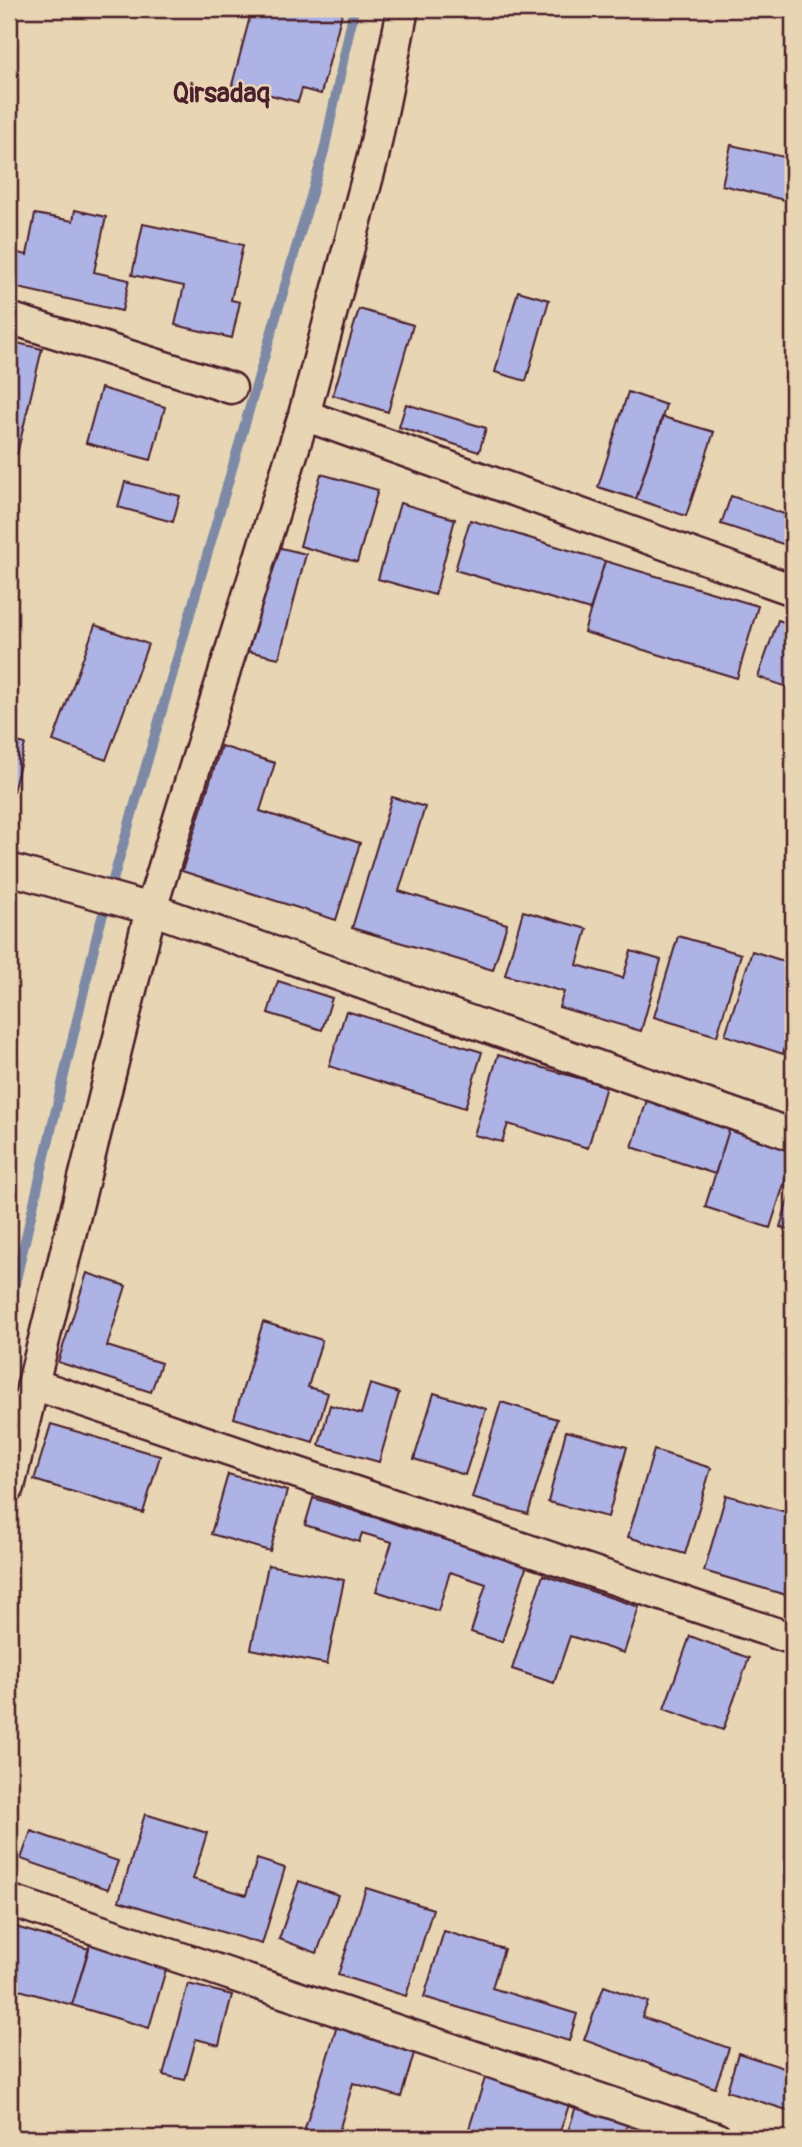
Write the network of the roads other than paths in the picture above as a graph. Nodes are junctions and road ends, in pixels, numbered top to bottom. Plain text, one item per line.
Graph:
1 (403, 9) edge
2 (9, 318) edge
3 (231, 388) dead end
4 (304, 415) junction
5 (793, 590) edge
6 (9, 869) edge
7 (138, 905) junction
8 (793, 1135) edge
9 (33, 1384) junction
10 (9, 1487) edge
11 (793, 1639) edge
12 (9, 1900) edge
13 (716, 2138) edge

1 - 4 street
2 - 3 street
4 - 5 street
4 - 7 street
6 - 7 street
7 - 8 street
7 - 9 street
9 - 10 street
9 - 11 street
12 - 13 street

